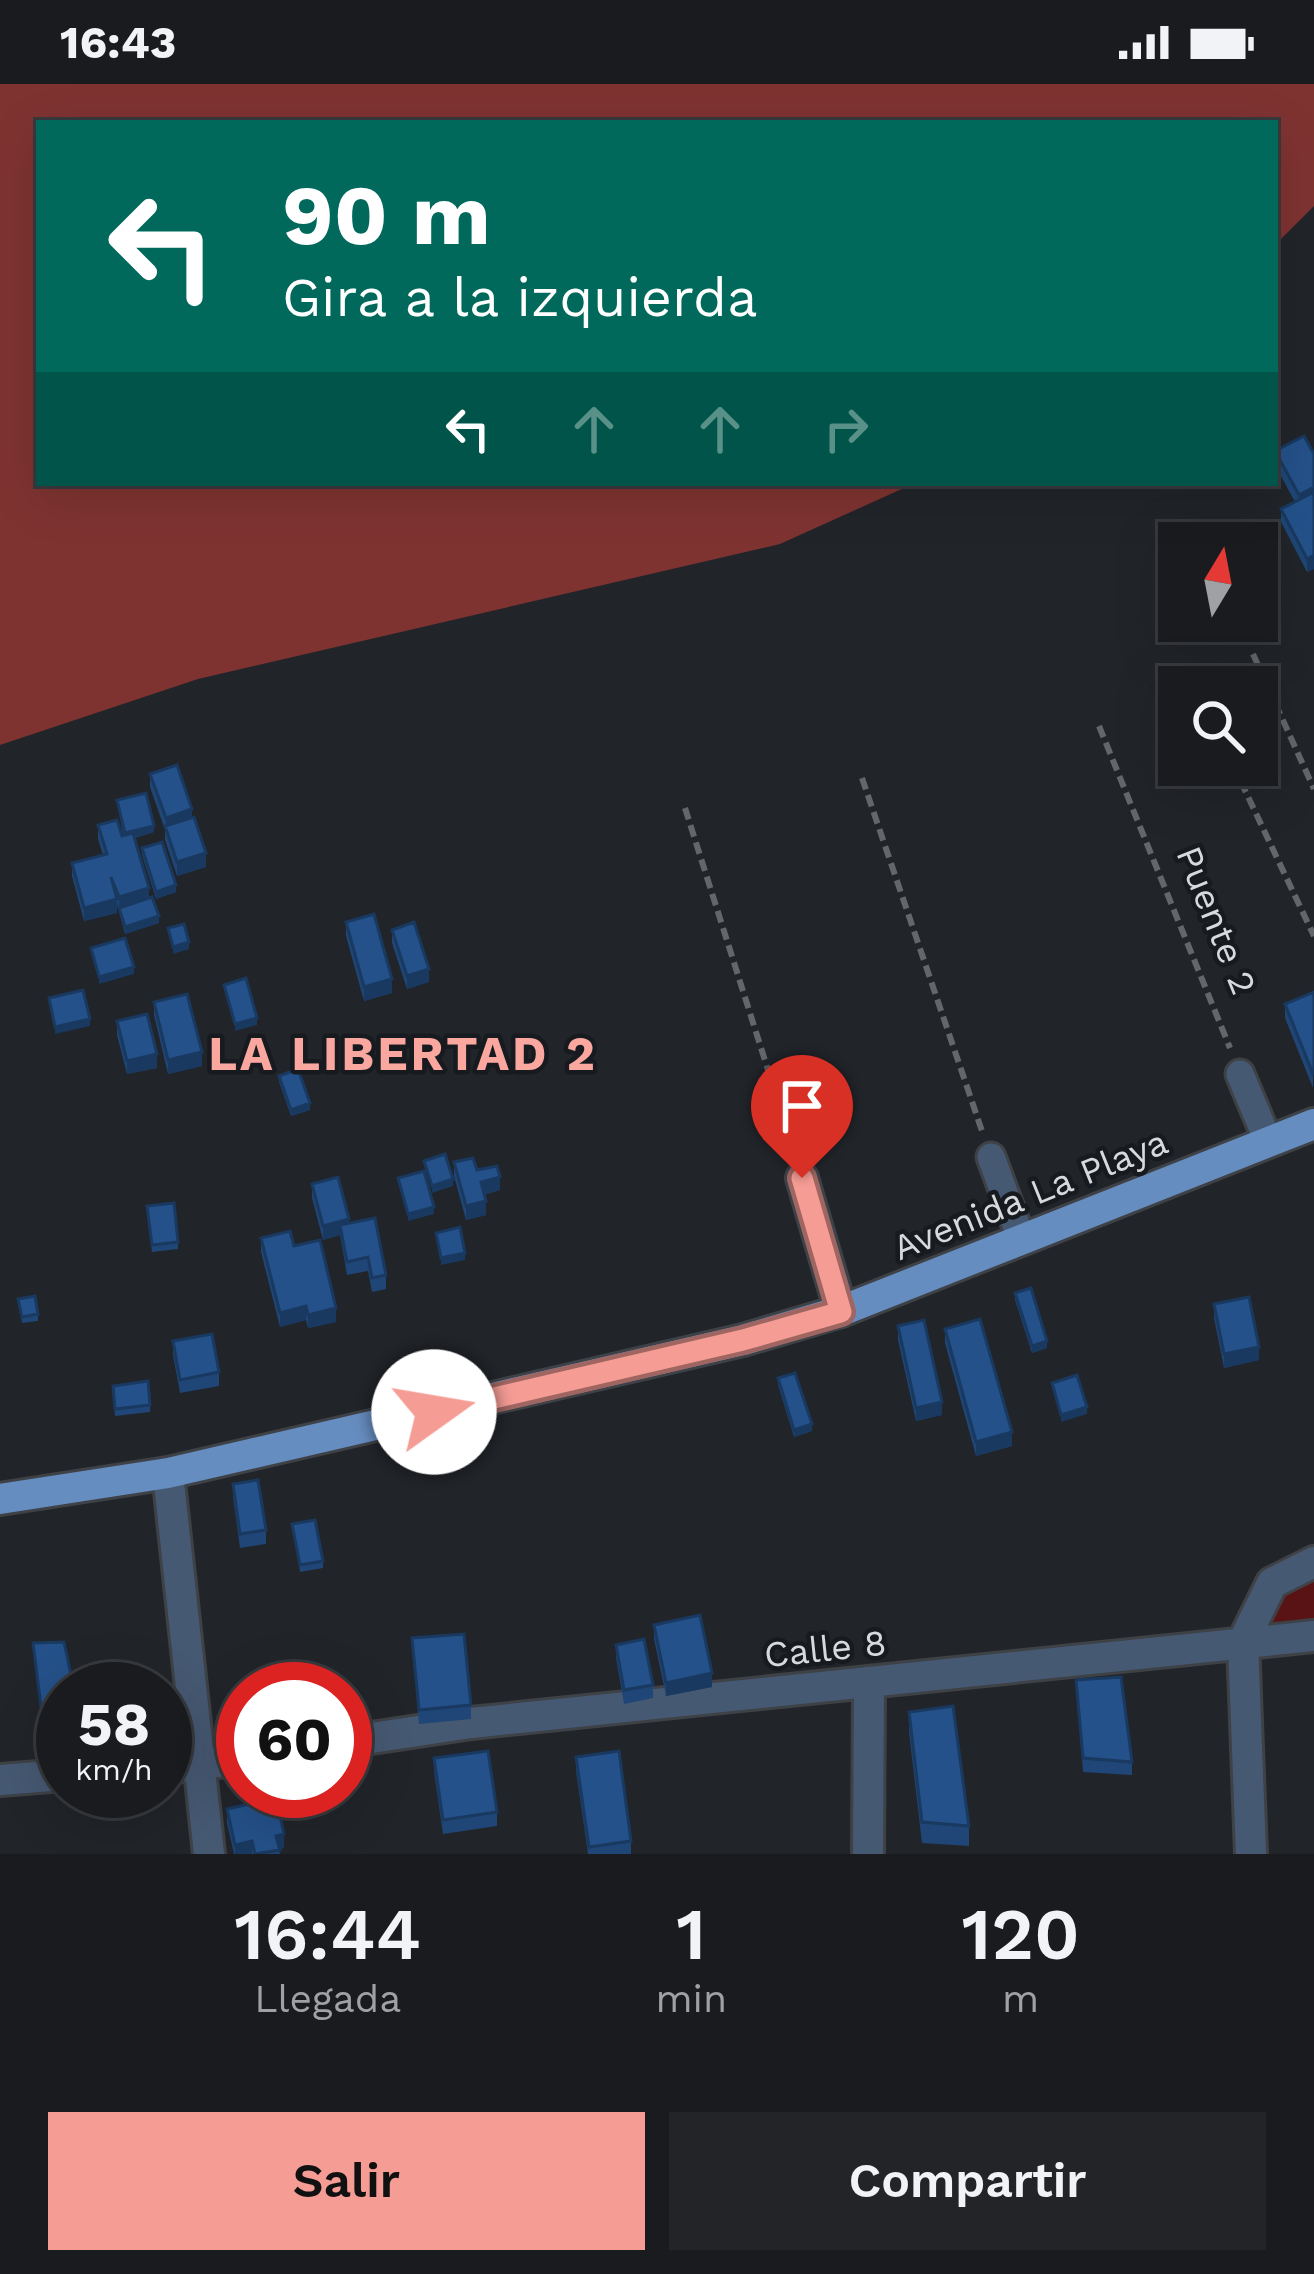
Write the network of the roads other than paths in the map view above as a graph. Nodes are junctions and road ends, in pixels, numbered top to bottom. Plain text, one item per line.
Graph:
1 (1240, 1074) road end
2 (1314, 1124) edge
3 (1268, 1141) junction
4 (991, 1157) road end
5 (802, 1178) road end
6 (1021, 1238) junction
7 (841, 1312) junction
8 (168, 1473) junction
9 (0, 1499) edge
10 (1314, 1562) edge
11 (1314, 1636) edge
12 (1243, 1642) junction
13 (869, 1682) junction
14 (372, 1738) edge
15 (216, 1763) edge
16 (202, 1765) junction
17 (192, 1766) edge
18 (36, 1777) edge
19 (0, 1780) edge
20 (209, 1854) edge
21 (868, 1854) edge
22 (1251, 1854) edge

1 - 3 street
2 - 3 main road, Avenida La Playa
3 - 6 main road, Avenida La Playa
4 - 6 street
5 - 7 street
6 - 7 main road, Avenida La Playa
7 - 8 main road, Avenida La Playa
8 - 9 main road, Avenida La Playa
8 - 16 street
10 - 12 street
11 - 12 street, Calle 8
12 - 13 street, Calle 8
12 - 22 street
13 - 14 street, Calle 8
13 - 21 street
15 - 16 street
16 - 17 street
16 - 20 street
18 - 19 street

